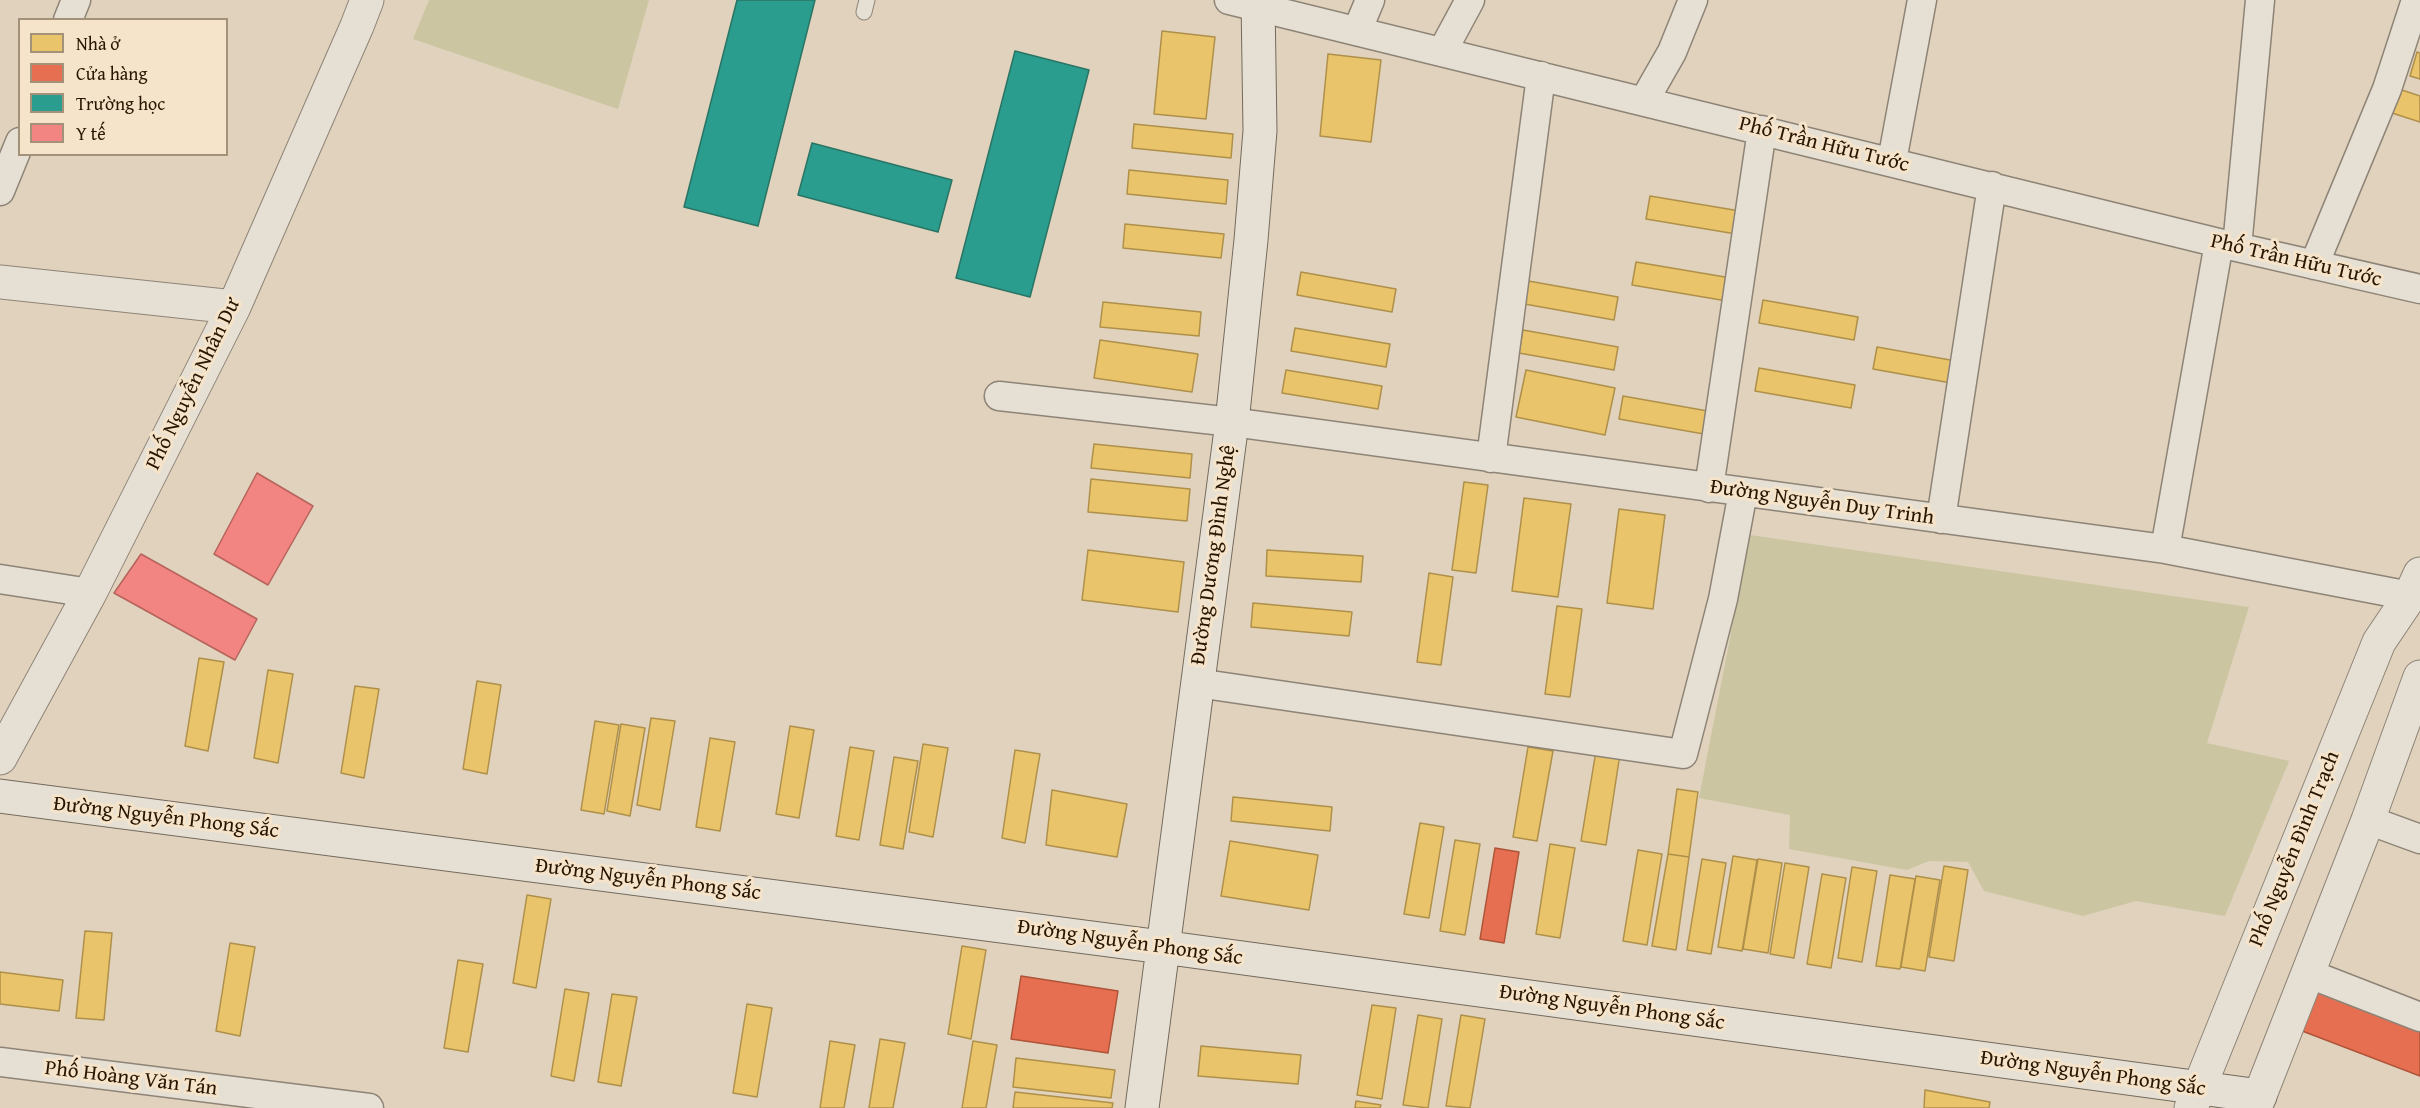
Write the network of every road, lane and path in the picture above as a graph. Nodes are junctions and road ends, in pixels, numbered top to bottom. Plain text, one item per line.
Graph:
1 (76, 0) edge
2 (367, 0) edge
3 (1370, 0) edge
4 (1470, 0) edge
5 (1693, 0) edge
6 (1922, 0) edge
7 (2260, 0) edge
8 (2416, 0) edge
9 (1249, 2) edge
10 (69, 18) edge
11 (1358, 31) junction
12 (1442, 52) junction
13 (1541, 76) junction
14 (1644, 101) junction
15 (1762, 130) junction
16 (18, 147) edge
17 (1892, 161) junction
18 (1992, 186) junction
19 (0, 191) edge
20 (2228, 245) junction
21 (2314, 265) junction
22 (0, 282) edge
23 (2420, 290) edge
24 (234, 307) junction
25 (999, 396) dead end
26 (1232, 422) junction
27 (1491, 458) junction
28 (1709, 488) junction
29 (1743, 492) junction
30 (1941, 519) junction
31 (2165, 549) junction
32 (0, 579) edge
33 (2415, 585) edge
34 (90, 593) junction
35 (2420, 629) edge
36 (2420, 677) edge
37 (1197, 683) junction
38 (0, 758) edge
39 (0, 796) edge
40 (2368, 820) junction
41 (2420, 839) edge
42 (1162, 947) junction
43 (2307, 973) junction
44 (2420, 1017) edge
45 (0, 1062) edge
46 (2195, 1098) edge
47 (2257, 1102) edge
48 (369, 1108) edge
49 (1142, 1108) edge

1 - 10 street
2 - 24 main road, Phố Nguyễn Nhân Dư
3 - 11 street
4 - 12 street
5 - 14 street
6 - 17 street
7 - 20 street
8 - 21 street
9 - 11 street, Phố Trần Hữu Tước
9 - 26 main road, Đường Dương Đình Nghệ
11 - 12 street, Phố Trần Hữu Tước
12 - 13 street, Phố Trần Hữu Tước
13 - 14 street, Phố Trần Hữu Tước
13 - 27 street
14 - 15 street, Phố Trần Hữu Tước
15 - 17 street, Phố Trần Hữu Tước
15 - 28 street
16 - 19 street
17 - 18 street, Phố Trần Hữu Tước
18 - 20 street, Phố Trần Hữu Tước
18 - 30 street
20 - 21 street, Phố Trần Hữu Tước
20 - 31 street
21 - 23 street, Phố Trần Hữu Tước
22 - 24 main road
24 - 34 main road, Phố Nguyễn Nhân Dư
25 - 26 street, Đường Nguyễn Duy Trinh
26 - 27 street, Đường Nguyễn Duy Trinh
26 - 37 main road, Đường Dương Đình Nghệ
27 - 28 street, Đường Nguyễn Duy Trinh
28 - 29 street, Đường Nguyễn Duy Trinh
29 - 30 street, Đường Nguyễn Duy Trinh
29 - 37 street
30 - 31 street, Đường Nguyễn Duy Trinh
31 - 33 street, Đường Nguyễn Duy Trinh
32 - 34 street
33 - 35 main road
33 - 46 main road, Phố Nguyễn Đình Trạch
34 - 38 main road, Phố Nguyễn Nhân Dư
36 - 40 main road
37 - 42 main road, Đường Dương Đình Nghệ
39 - 42 main road, Đường Nguyễn Phong Sắc
40 - 41 street
40 - 43 main road
42 - 46 main road, Đường Nguyễn Phong Sắc
42 - 49 main road, Đường Dương Đình Nghệ
43 - 44 street
43 - 47 main road
45 - 48 street, Phố Hoàng Văn Tán
46 - 47 main road, Đường Nguyễn Phong Sắc

